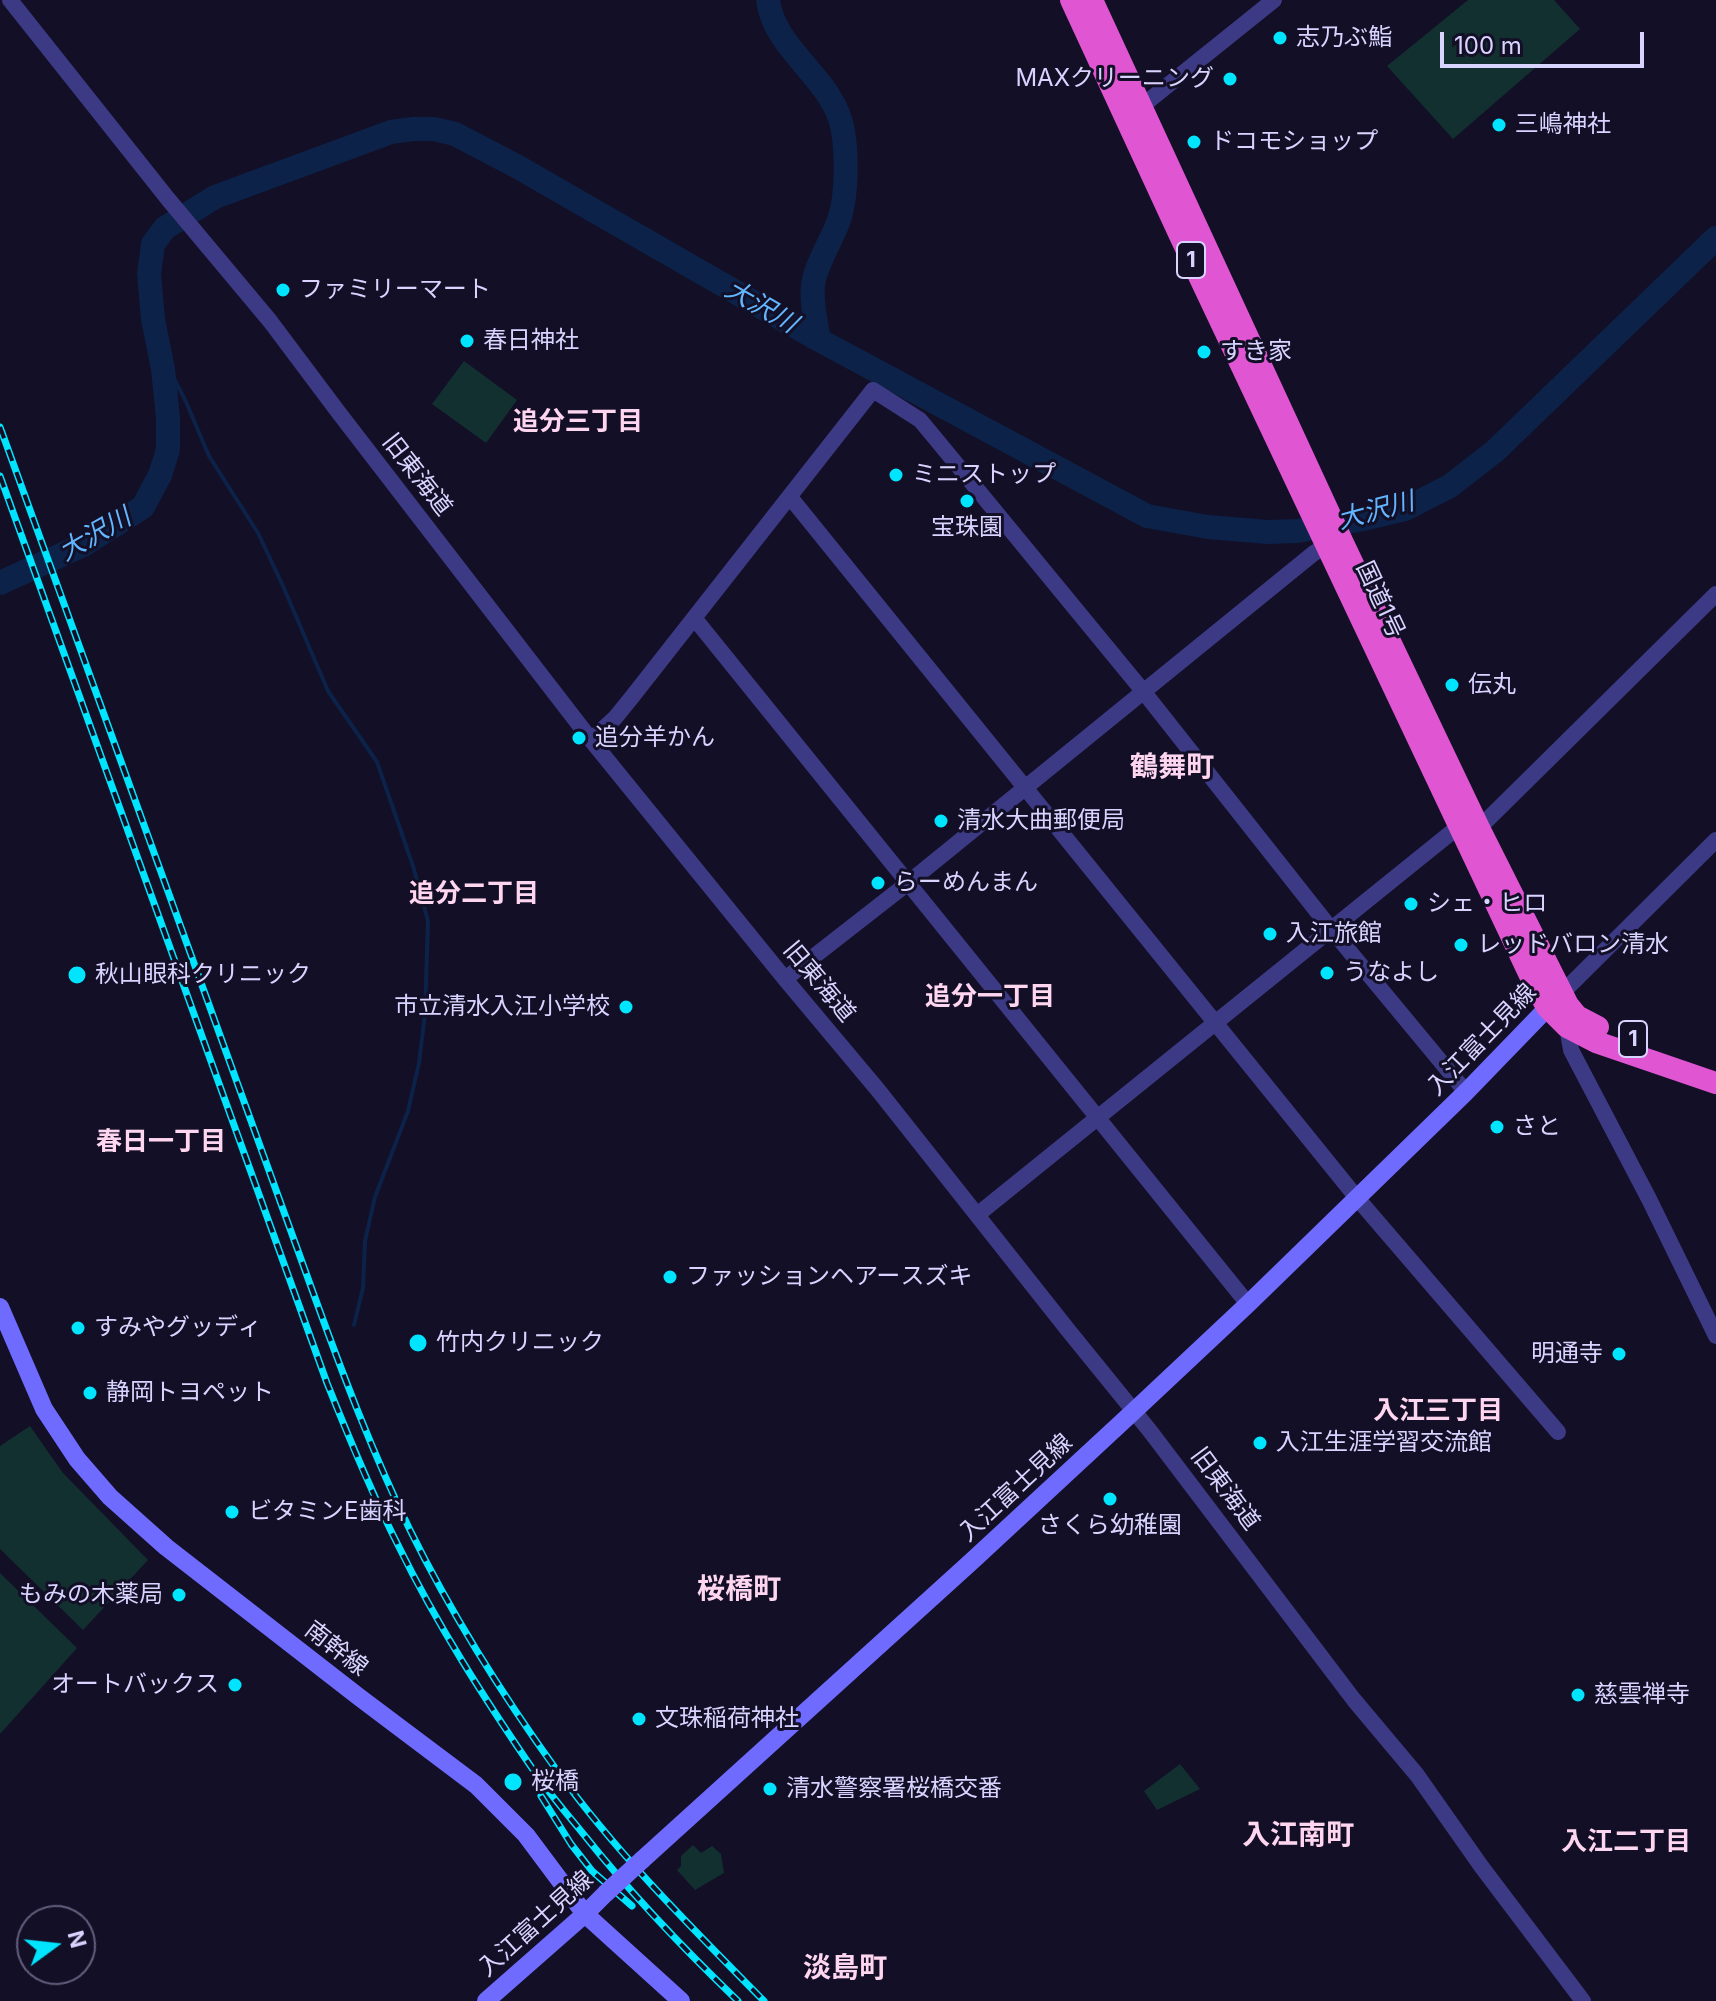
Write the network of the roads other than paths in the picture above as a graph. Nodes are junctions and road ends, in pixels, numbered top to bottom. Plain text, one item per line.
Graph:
1 (10, 0) edge
2 (1071, 0) edge
3 (1092, 0) edge
4 (1274, 0) edge
5 (1142, 106) junction
6 (790, 497) junction
7 (1326, 530) junction
8 (1716, 594) edge
9 (695, 619) junction
10 (1143, 691) junction
11 (591, 740) junction
12 (1024, 788) junction
13 (1468, 828) junction
14 (1716, 840) edge
15 (908, 883) junction
16 (1331, 929) junction
17 (785, 979) junction
18 (1554, 1000) junction
19 (1572, 1022) junction
20 (1215, 1023) junction
21 (1716, 1068) edge
22 (1716, 1083) edge
23 (1466, 1092) junction
24 (1099, 1117) junction
25 (1357, 1198) junction
26 (977, 1215) junction
27 (1248, 1304) junction
28 (0, 1307) edge
29 (1716, 1336) edge
30 (1134, 1411) junction
31 (1558, 1432) dead end
32 (585, 1914) junction
33 (486, 2001) edge
34 (681, 2001) edge
35 (1583, 2001) edge

1 - 11 street, 旧東海道
2 - 7 highway, 国道1号 / 1
3 - 5 highway, 国道1号 / 1
4 - 5 street
5 - 7 highway, 国道1号 / 1
6 - 9 street
6 - 10 street
6 - 12 street
7 - 10 street
7 - 13 highway, 国道1号 / 1
8 - 13 street
9 - 11 street
9 - 15 street
10 - 12 street
10 - 16 street
11 - 17 street, 旧東海道
12 - 15 street
12 - 20 street
13 - 16 street
13 - 18 highway, 国道1号 / 1
14 - 18 street
15 - 17 street
15 - 24 street
16 - 20 street
16 - 23 street
17 - 26 street, 旧東海道
18 - 19 highway, 国道1号 / 1
18 - 23 main road, 入江富士見線
19 - 21 highway, 国道1号 / 1
19 - 22 highway, 国道1号 / 1
19 - 29 street
20 - 24 street
20 - 25 street
23 - 25 main road, 入江富士見線
24 - 26 street
24 - 27 street
25 - 27 main road, 入江富士見線
25 - 31 street
26 - 30 street, 旧東海道
27 - 30 main road, 入江富士見線
28 - 32 main road, 南幹線
30 - 32 main road, 入江富士見線, bridge
30 - 35 street, 旧東海道
32 - 33 main road, 入江富士見線
32 - 34 main road, 南幹線

